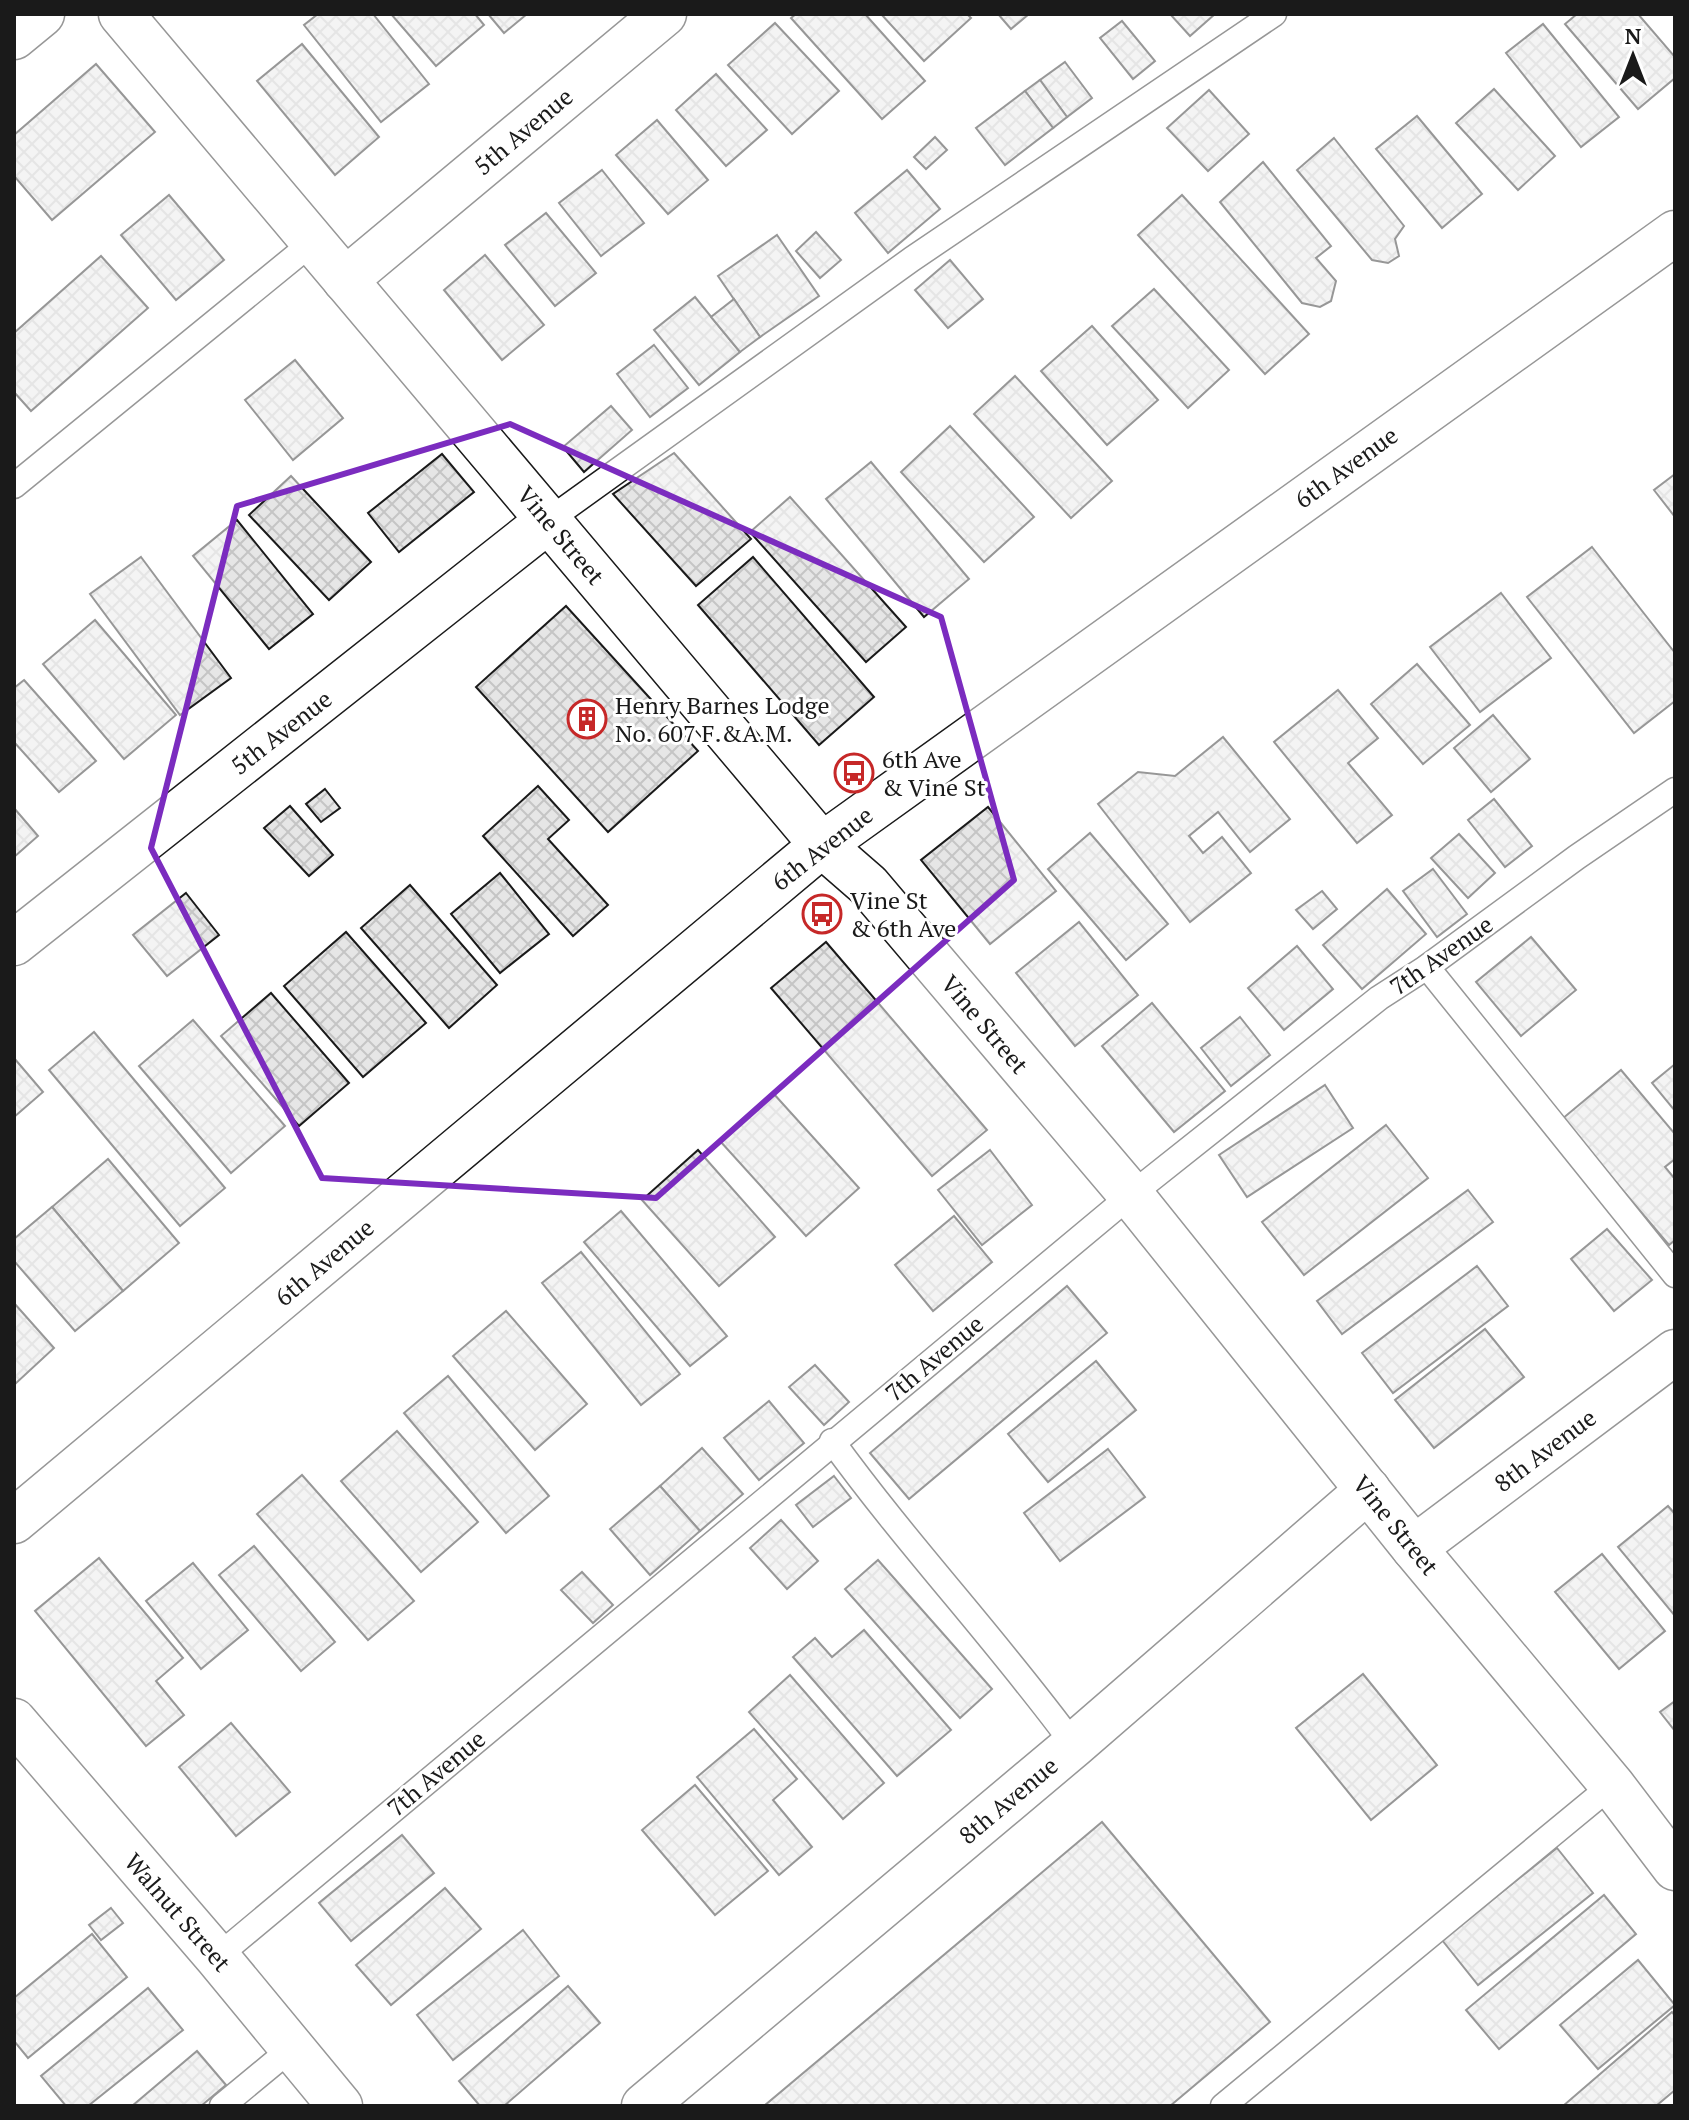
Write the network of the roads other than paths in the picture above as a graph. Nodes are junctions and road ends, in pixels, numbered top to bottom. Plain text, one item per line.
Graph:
1 (42, 14) edge
2 (664, 14) edge
3 (1274, 14) edge
4 (132, 18) edge
5 (14, 37) edge
6 (1675, 233) edge
7 (313, 242) junction
8 (345, 280) junction
9 (14, 486) edge
10 (549, 520) junction
11 (1674, 792) edge
12 (822, 845) junction
13 (14, 943) edge
14 (1427, 967) junction
15 (1131, 1195) junction
16 (1675, 1275) edge
17 (1675, 1352) edge
18 (832, 1441) junction
19 (1368, 1490) junction
20 (14, 1521) edge
21 (1414, 1548) junction
22 (15, 1724) edge
23 (1074, 1745) junction
24 (1612, 1785) junction
25 (1675, 1868) edge
26 (217, 1957) junction
27 (292, 2048) junction
28 (222, 2106) edge
29 (340, 2106) edge
30 (644, 2106) edge
31 (1223, 2106) edge

1 - 5 street
2 - 8 street, 5th Avenue
3 - 10 lane
4 - 7 street, Vine Street
6 - 12 street, 6th Avenue
7 - 8 street, Vine Street
7 - 9 lane
8 - 10 street, Vine Street
10 - 12 street, Vine Street
10 - 13 street, 5th Avenue
11 - 14 lane, 7th Avenue
12 - 15 street, Vine Street
12 - 20 street, 6th Avenue
14 - 15 lane, 7th Avenue
14 - 16 lane
15 - 18 lane, 7th Avenue
15 - 19 street, Vine Street
17 - 21 street, 8th Avenue
18 - 23 lane
18 - 26 lane, 7th Avenue
19 - 21 street, Vine Street
19 - 23 street, 8th Avenue
21 - 24 street, Vine Street
22 - 26 street, Walnut Street
23 - 30 street, 8th Avenue
24 - 25 street, Vine Street
24 - 31 lane
26 - 27 street, Walnut Street
27 - 28 lane
27 - 29 street, Walnut Street

